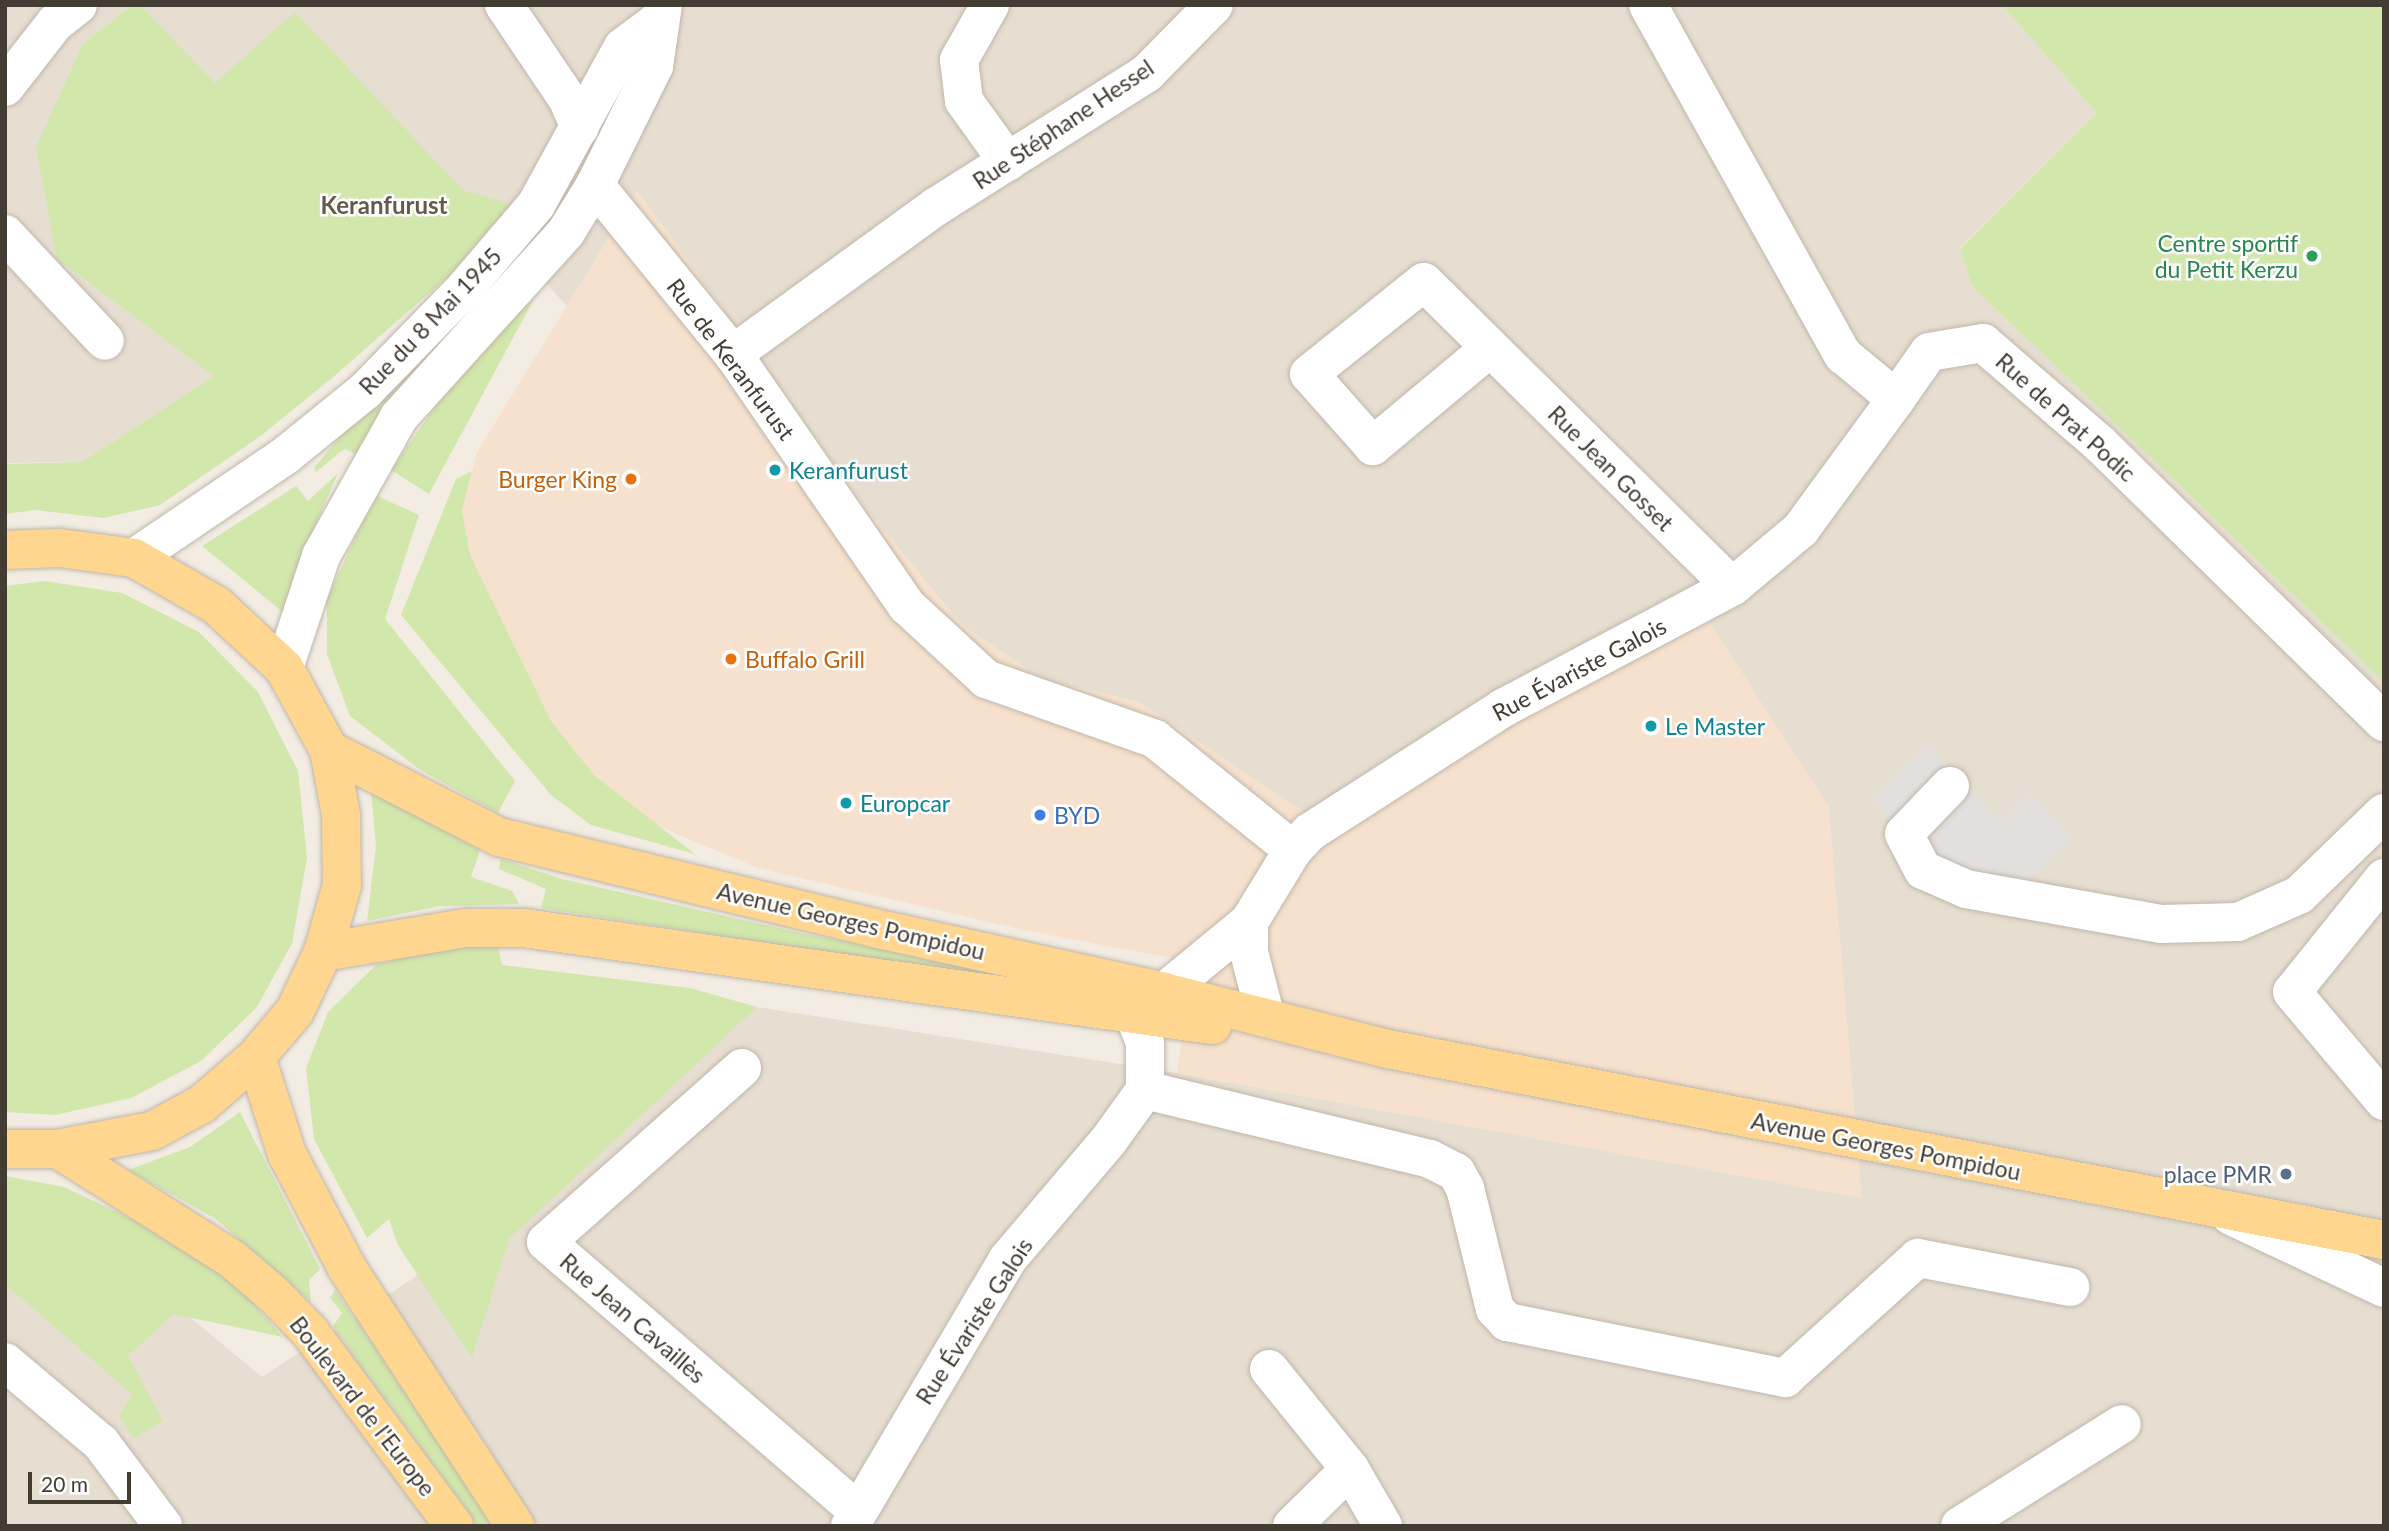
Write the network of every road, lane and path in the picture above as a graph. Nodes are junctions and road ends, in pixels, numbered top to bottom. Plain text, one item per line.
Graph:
1 (78, 5) edge
2 (504, 5) edge
3 (990, 5) edge
4 (1214, 5) edge
5 (1648, 5) edge
6 (660, 13) edge
7 (5, 86) edge
8 (580, 128) junction
9 (1008, 162) junction
10 (595, 185) junction
11 (5, 234) edge
12 (105, 341) dead end
13 (1490, 348) junction
14 (733, 354) junction
15 (1896, 399) junction
16 (5, 550) edge
17 (134, 558) junction
18 (1732, 587) junction
19 (284, 668) junction
20 (2384, 722) edge
21 (329, 750) junction
22 (1950, 786) dead end
23 (2384, 813) edge
24 (1293, 850) junction
25 (2384, 877) edge
26 (1249, 922) junction
27 (323, 952) junction
28 (1164, 992) junction
29 (1134, 1015) junction
30 (1266, 1018) junction
31 (1388, 1049) junction
32 (257, 1057) junction
33 (743, 1068) dead end
34 (1144, 1090) junction
35 (2384, 1101) edge
36 (5, 1149) edge
37 (58, 1149) junction
38 (2210, 1206) junction
39 (2384, 1240) edge
40 (2070, 1287) dead end
41 (2384, 1288) edge
42 (5, 1362) edge
43 (1269, 1369) dead end
44 (2122, 1424) dead end
45 (1350, 1469) junction
46 (853, 1518) edge
47 (163, 1526) edge
48 (454, 1526) edge
49 (515, 1526) edge
50 (1292, 1526) edge
51 (1383, 1526) edge
52 (1959, 1526) edge

1 - 7 street
2 - 8 street
3 - 9 street
4 - 9 street, Rue Stéphane Hessel
5 - 15 street
6 - 8 street, Rue du 8 Mai 1945
6 - 10 street, Rue du 8 Mai 1945
8 - 17 street, Rue du 8 Mai 1945
9 - 14 street, Rue Stéphane Hessel
10 - 14 street, Rue de Keranfurust
10 - 19 street, Rue du 8 Mai 1945
11 - 12 street
13 - 13 street, Rue Jean Gosset
13 - 18 street, Rue Jean Gosset
14 - 24 street, Rue de Keranfurust
15 - 18 street, Rue Évariste Galois
15 - 20 street, Rue de Prat Podic
16 - 17 main road
17 - 19 main road
18 - 24 street, Rue Évariste Galois
19 - 21 main road
21 - 27 main road
21 - 28 main road, Avenue Georges Pompidou
22 - 23 street
24 - 26 street, Rue Évariste Galois
25 - 35 street
26 - 28 street, Rue Évariste Galois
26 - 30 street
27 - 29 main road, Avenue Georges Pompidou
27 - 32 main road
28 - 30 main road, Avenue Georges Pompidou
29 - 31 main road, Avenue Georges Pompidou
29 - 34 street
30 - 31 main road, Avenue Georges Pompidou
31 - 38 main road, Avenue Georges Pompidou
32 - 37 main road
32 - 49 main road
33 - 46 street, Rue Jean Cavaillès
34 - 40 street
34 - 46 street, Rue Évariste Galois
36 - 37 main road
37 - 48 main road, Boulevard de l'Europe
38 - 39 main road, Avenue Georges Pompidou
38 - 41 street
42 - 47 street
43 - 45 street
44 - 52 street
45 - 50 street
45 - 51 street

